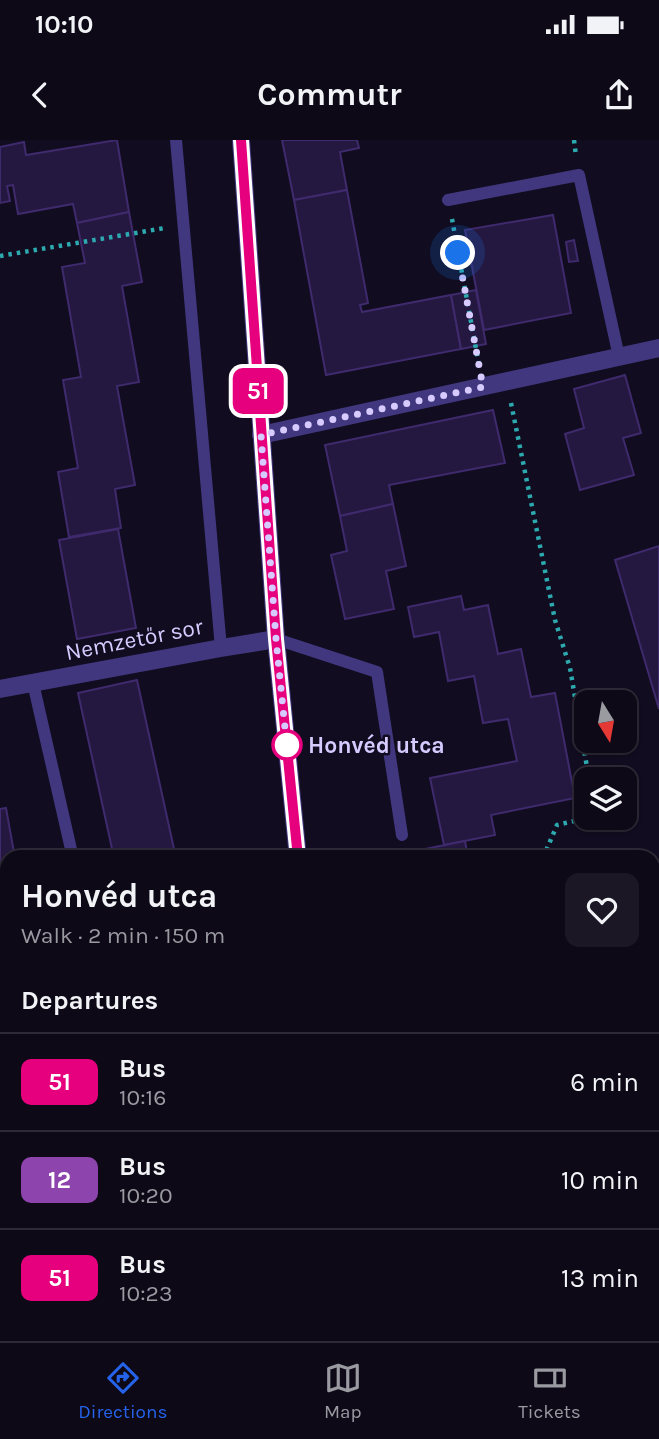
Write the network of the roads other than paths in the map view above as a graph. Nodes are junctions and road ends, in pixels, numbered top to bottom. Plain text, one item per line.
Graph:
1 (176, 140) edge
2 (241, 140) edge
3 (448, 200) road end
4 (659, 348) edge
5 (619, 357) junction
6 (261, 435) junction
7 (276, 639) junction
8 (221, 648) junction
9 (33, 683) junction
10 (0, 689) edge
11 (402, 835) dead end
12 (71, 850) edge
13 (298, 850) edge

1 - 8 lane
2 - 6 street
3 - 5 lane
4 - 5 street
5 - 6 street
6 - 7 street
7 - 8 street, Nemzetőr sor
7 - 11 lane
7 - 13 street
8 - 9 street, Nemzetőr sor
9 - 10 street, Nemzetőr sor
9 - 12 lane

